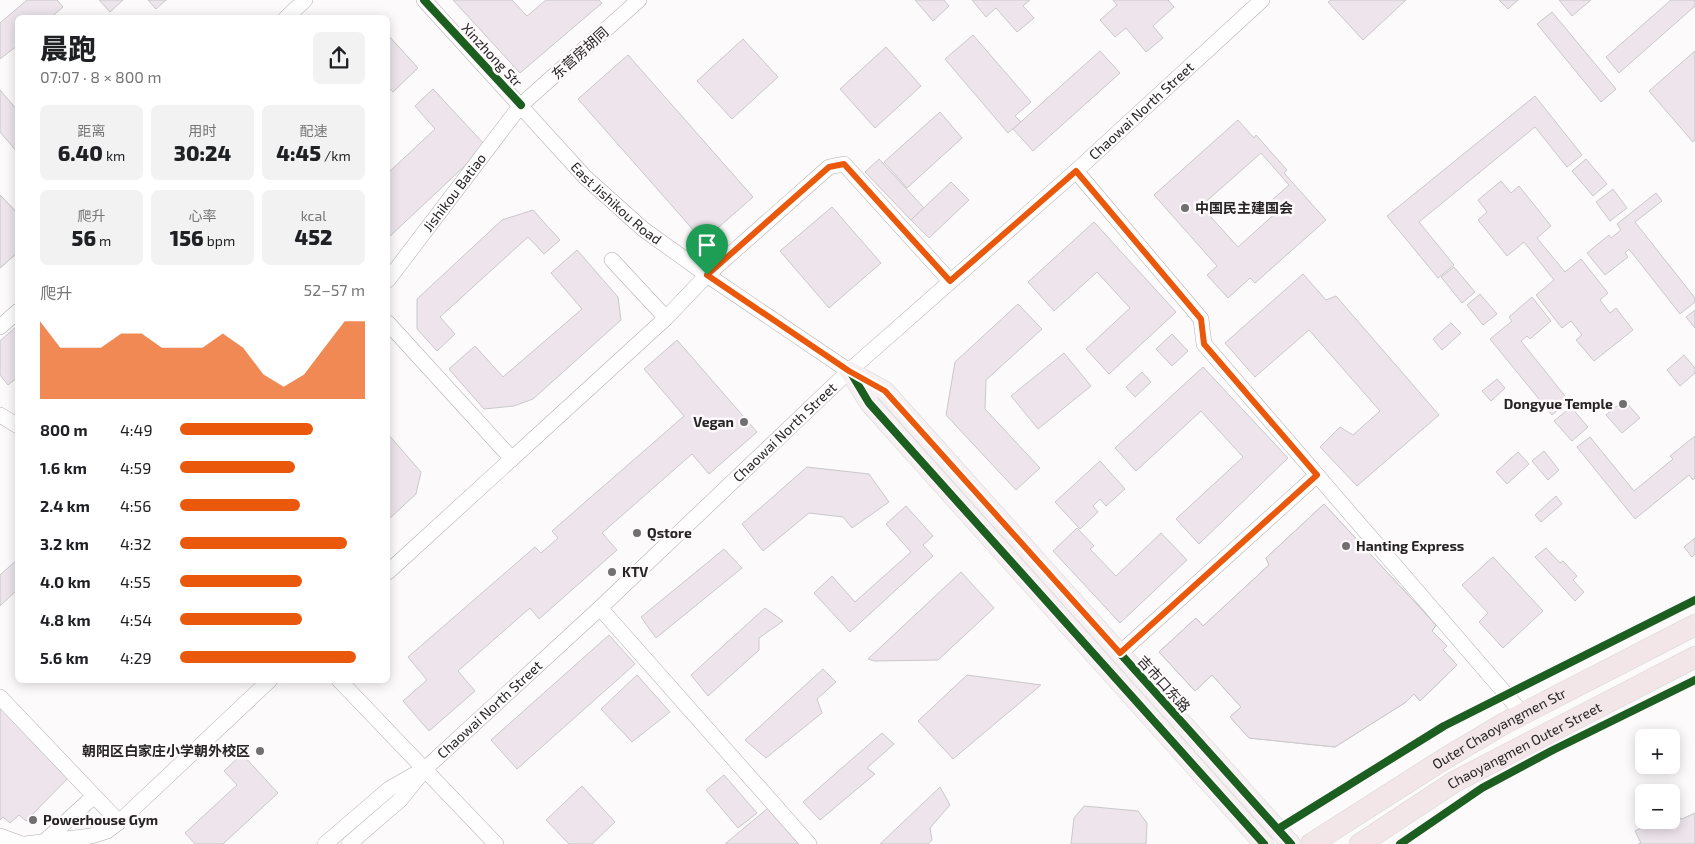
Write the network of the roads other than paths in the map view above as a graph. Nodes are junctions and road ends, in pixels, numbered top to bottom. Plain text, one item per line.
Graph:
1 (306, 0) edge
2 (424, 0) edge
3 (639, 0) edge
4 (1261, 0) edge
5 (289, 15) edge
6 (521, 105) junction
7 (1076, 171) junction
8 (612, 260) dead end
9 (707, 275) junction
10 (390, 277) edge
11 (950, 281) junction
12 (15, 314) edge
13 (666, 318) junction
14 (390, 325) edge
15 (0, 327) edge
16 (849, 371) junction
17 (0, 415) edge
18 (15, 424) edge
19 (512, 459) junction
20 (1317, 475) junction
21 (390, 570) edge
22 (600, 608) junction
23 (1695, 625) edge
24 (1120, 653) junction
25 (1695, 657) edge
26 (267, 683) edge
27 (342, 683) edge
28 (0, 697) edge
29 (1522, 714) junction
30 (425, 769) junction
31 (94, 796) junction
32 (119, 822) junction
33 (0, 836) edge
34 (44, 842) junction
35 (23, 844) edge
36 (325, 844) edge
37 (349, 844) edge
38 (496, 844) edge
39 (809, 844) edge
40 (1264, 844) edge
41 (1291, 844) edge
42 (1311, 844) edge
43 (1360, 844) edge

1 - 5 street
2 - 6 street, Xinzhong Str
3 - 6 street, 东营房胡同
4 - 7 street, Chaowai North Street
6 - 9 street, East Jishikou Road
6 - 10 street, Jishikou Batiao
7 - 11 street, Chaowai North Street
7 - 20 street
8 - 13 street
9 - 11 street
9 - 13 street
9 - 16 street, East Jishikou Road
11 - 16 street, Chaowai North Street
12 - 15 street
13 - 19 street
14 - 19 street
16 - 22 street, Chaowai North Street
16 - 24 main road, 吉市口东路
16 - 40 main road
17 - 18 street
19 - 21 street
20 - 24 street
20 - 29 street
22 - 30 street, Chaowai North Street
22 - 39 street
23 - 29 highway, Outer Chaoyangmen Str
24 - 41 main road, 吉市口东路
25 - 43 highway, Chaoyangmen Outer Street
26 - 32 street
27 - 30 street
28 - 31 street
29 - 42 highway, Outer Chaoyangmen Str
30 - 36 street, Chaowai North Street
30 - 37 street, Chaowai North Street
30 - 38 street
31 - 32 street
31 - 34 street
32 - 34 street
33 - 35 street
34 - 35 street

